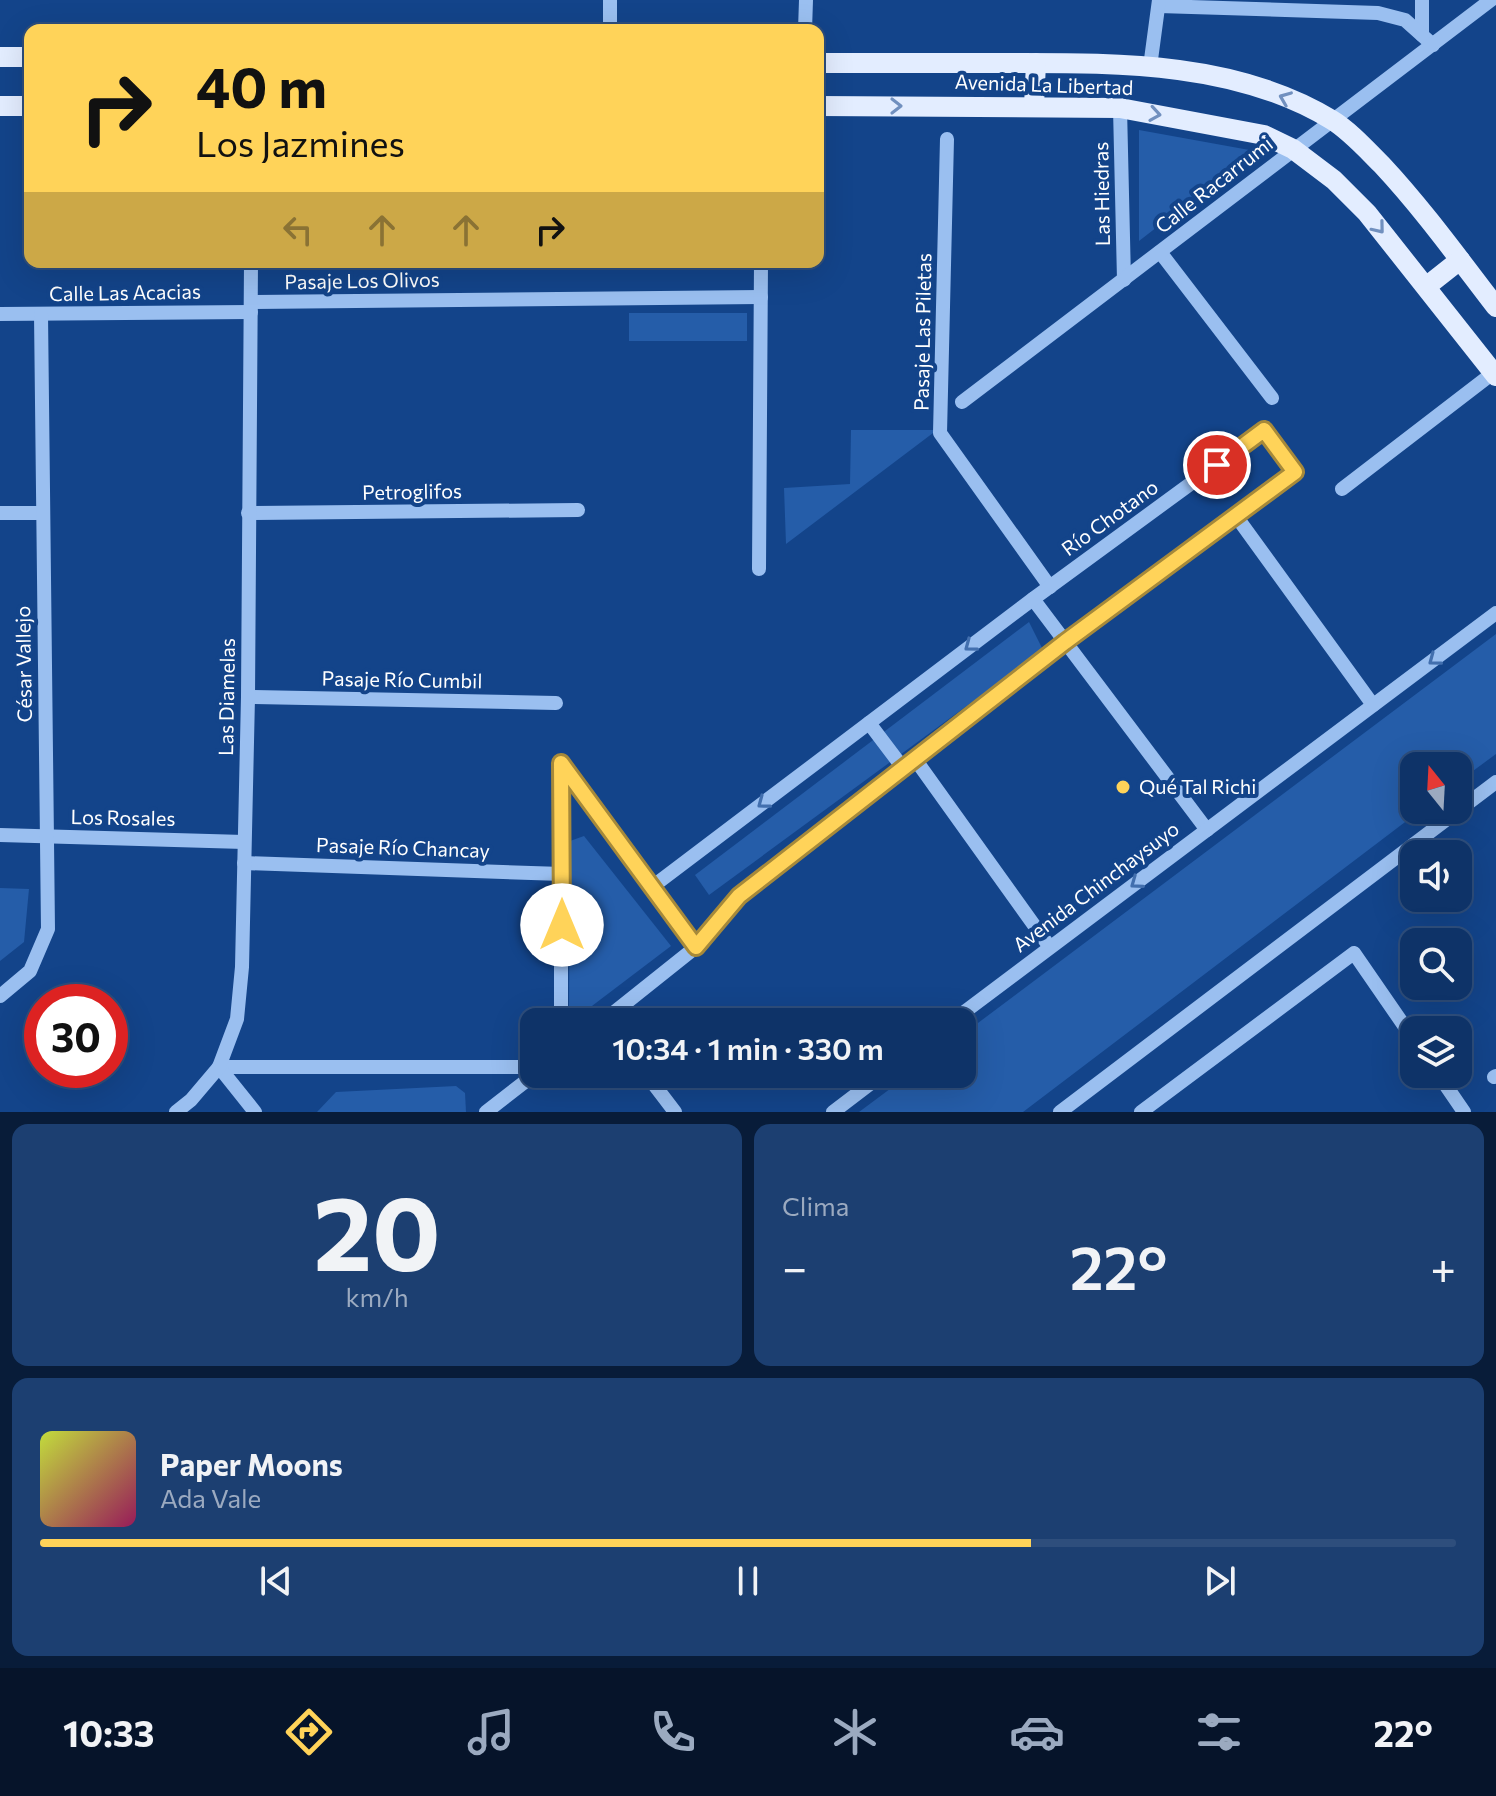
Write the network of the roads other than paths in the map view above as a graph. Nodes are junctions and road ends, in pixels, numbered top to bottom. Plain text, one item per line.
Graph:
1 (610, 0) edge
2 (806, 0) edge
3 (1422, 0) edge
4 (1491, 0) edge
5 (1159, 3) edge
6 (1249, 4) edge
7 (610, 24) edge
8 (805, 24) edge
9 (1427, 40) junction
10 (0, 57) edge
11 (24, 57) edge
12 (824, 63) edge
13 (1036, 63) junction
14 (1150, 67) junction
15 (0, 106) edge
16 (24, 106) edge
17 (824, 106) edge
18 (1034, 106) junction
19 (1120, 108) junction
20 (1333, 121) junction
21 (947, 139) dead end
22 (1293, 149) junction
23 (1160, 252) junction
24 (1460, 260) junction
25 (251, 268) edge
26 (761, 268) edge
27 (1124, 280) junction
28 (1427, 286) junction
29 (761, 297) junction
30 (251, 307) junction
31 (1496, 307) edge
32 (0, 314) edge
33 (41, 314) junction
34 (1495, 375) edge
35 (1272, 398) dead end
36 (962, 402) dead end
37 (1342, 489) dead end
38 (578, 510) dead end
39 (0, 513) edge
40 (43, 513) junction
41 (248, 513) junction
42 (1236, 516) junction
43 (759, 569) dead end
44 (1050, 587) junction
45 (1033, 599) junction
46 (1496, 613) edge
47 (1065, 642) junction
48 (248, 697) junction
49 (556, 703) dead end
50 (1373, 705) junction
51 (869, 723) junction
52 (909, 764) junction
53 (1496, 782) edge
54 (1207, 830) junction
55 (0, 835) edge
56 (46, 836) junction
57 (244, 842) junction
58 (244, 863) junction
59 (562, 874) junction
60 (652, 887) junction
61 (1049, 946) junction
62 (696, 947) junction
63 (0, 996) edge
64 (561, 1008) edge
65 (620, 1008) edge
66 (969, 1008) edge
67 (1400, 1020) edge
68 (219, 1067) junction
69 (520, 1067) edge
70 (520, 1086) edge
71 (657, 1088) edge
72 (865, 1088) edge
73 (1448, 1088) edge
74 (176, 1112) edge
75 (255, 1112) edge
76 (486, 1112) edge
77 (675, 1112) edge
78 (833, 1112) edge
79 (1060, 1112) edge
80 (1141, 1112) edge
81 (1464, 1112) edge

1 - 7 street
2 - 8 street
3 - 9 street
4 - 9 street, Calle Racarrumi
5 - 6 street
5 - 14 street
6 - 9 street
9 - 20 street, Calle Racarrumi
10 - 11 main road
12 - 13 main road, Avenida La Libertad
13 - 14 main road, Avenida La Libertad
13 - 18 main road
20 -> 14 main road, Avenida La Libertad
15 - 16 main road
17 -> 18 main road, Avenida La Libertad
18 - 19 main road, Avenida La Libertad
19 -> 22 main road, Avenida La Libertad
19 - 27 street, Las Hiedras
20 - 22 street, Calle Racarrumi
20 - 24 main road, Avenida La Libertad
21 - 44 street, Pasaje Las Piletas
22 - 23 street, Calle Racarrumi
22 -> 28 main road, Avenida La Libertad
23 - 27 street, Calle Racarrumi
23 - 35 street
24 - 28 main road
24 - 31 main road, Avenida La Libertad
25 - 30 street, Las Diamelas
26 - 29 street
27 - 36 street, Calle Racarrumi
28 - 34 main road, Avenida La Libertad
29 - 30 street, Pasaje Los Olivos
29 - 43 street
30 - 33 street, Calle Las Acacias
30 - 41 street, Las Diamelas
32 - 33 street, Calle Las Acacias
33 - 40 street, César Vallejo
34 - 37 street
38 - 41 street, Petroglifos
39 - 40 street
40 - 56 street, César Vallejo
41 - 48 street, Las Diamelas
42 - 44 street, Río Chotano
42 - 47 street, Río Chotano
42 - 50 street
44 - 45 street, Río Chotano
45 - 47 street
45 -> 51 street, Río Chotano
46 -> 50 street, Avenida Chinchaysuyo
47 - 52 street, Río Chotano
47 - 54 street
48 - 49 street, Pasaje Río Cumbil
48 - 57 street, Las Diamelas
50 - 54 street, Avenida Chinchaysuyo
51 - 52 street
51 -> 60 street, Río Chotano
52 - 61 street
52 - 62 street, Río Chotano
53 - 79 street
54 -> 61 street, Avenida Chinchaysuyo
55 - 56 street, Los Rosales
56 - 57 street, Los Rosales
56 - 63 street, César Vallejo
57 - 58 street, Las Diamelas
58 - 59 street, Pasaje Río Chancay
58 - 68 street, Las Diamelas
59 - 60 street
59 - 64 street
60 - 62 street
61 - 66 street, Avenida Chinchaysuyo
62 - 65 street, Río Chotano
67 - 80 street
68 - 69 street
68 - 74 street, Las Diamelas
68 - 75 street
70 - 76 street
71 - 77 street
72 - 78 street
73 - 81 street

